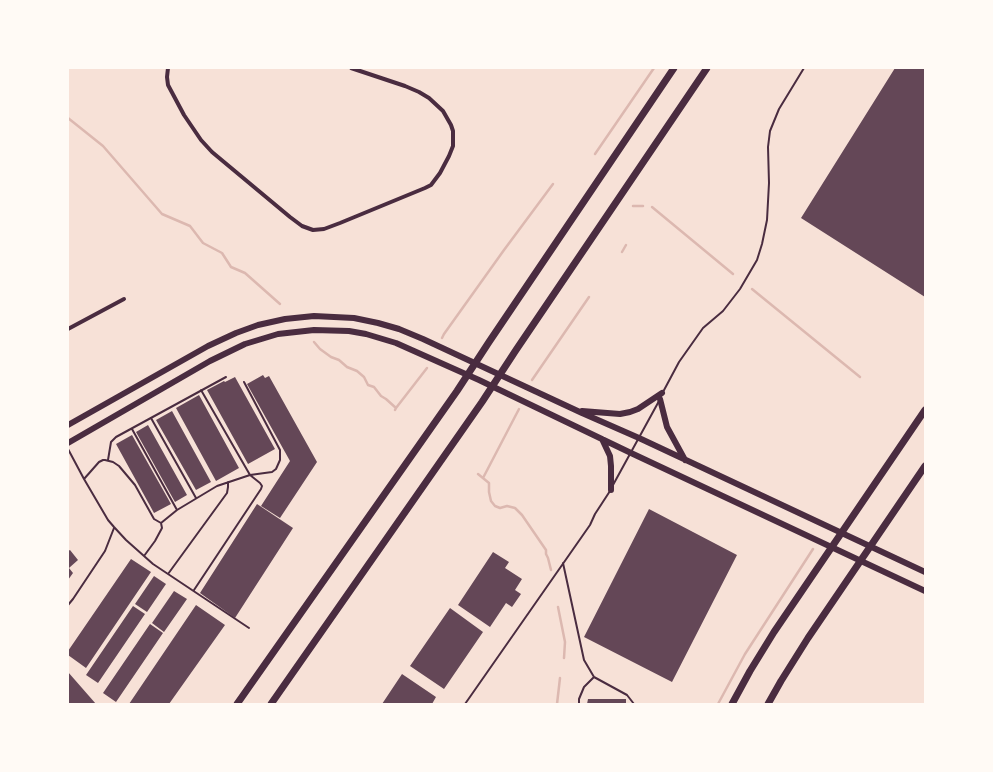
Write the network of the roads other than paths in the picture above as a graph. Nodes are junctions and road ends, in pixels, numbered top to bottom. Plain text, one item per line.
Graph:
1 (168, 68) edge
2 (351, 68) edge
3 (674, 68) edge
4 (707, 68) edge
5 (804, 68) edge
6 (124, 299) dead end
7 (68, 329) edge
8 (226, 377) dead end
9 (244, 382) dead end
10 (201, 390) junction
11 (661, 396) junction
12 (577, 410) junction
13 (925, 410) edge
14 (151, 418) junction
15 (68, 424) edge
16 (132, 429) junction
17 (638, 438) junction
18 (602, 439) junction
19 (68, 443) edge
20 (68, 449) edge
21 (630, 453) junction
22 (108, 460) junction
23 (686, 460) junction
24 (925, 466) edge
25 (250, 475) junction
26 (84, 479) junction
27 (228, 482) junction
28 (611, 490) junction
29 (196, 498) junction
30 (177, 510) junction
31 (161, 523) junction
32 (114, 527) junction
33 (144, 556) junction
34 (563, 563) junction
35 (925, 572) edge
36 (168, 574) junction
37 (193, 591) junction
38 (925, 591) edge
39 (68, 605) edge
40 (249, 628) dead end
41 (594, 677) junction
42 (237, 704) edge
43 (272, 704) edge
44 (465, 704) edge
45 (580, 704) edge
46 (634, 704) edge
47 (732, 704) edge
48 (768, 704) edge

1 - 2 street
3 - 42 highway
4 - 43 highway
5 - 11 lane
6 - 7 street
8 - 10 lane
9 - 25 lane
10 - 14 lane
10 - 25 lane
11 - 12 main road
11 - 17 lane
11 - 23 main road
12 - 15 main road
12 - 17 main road
13 - 47 highway
14 - 16 lane
14 - 29 lane
16 - 22 lane
16 - 30 lane
17 - 21 lane
17 - 23 main road
18 - 19 main road
18 - 21 main road
18 - 28 main road
20 - 26 lane
21 - 28 lane
21 - 38 main road
22 - 26 lane
22 - 31 lane
23 - 35 main road
24 - 48 highway
25 - 27 lane
25 - 37 lane
26 - 32 lane
27 - 29 lane
27 - 36 lane
28 - 34 lane
29 - 30 lane
30 - 31 lane
31 - 33 lane
32 - 33 lane
32 - 39 lane
33 - 36 lane
34 - 41 lane
34 - 44 lane
36 - 37 lane
37 - 40 lane
41 - 45 lane
41 - 46 lane

